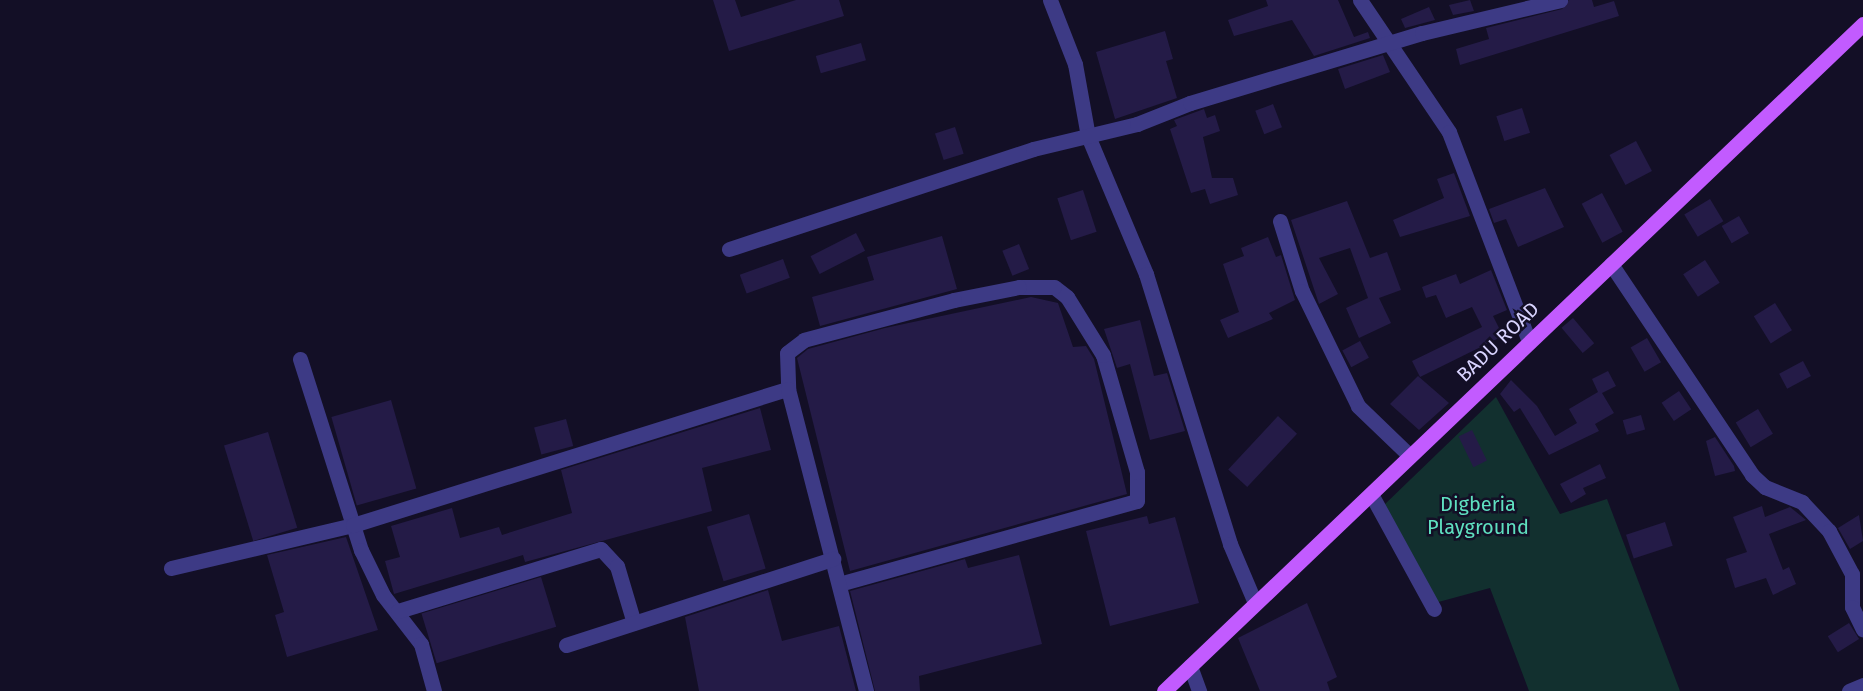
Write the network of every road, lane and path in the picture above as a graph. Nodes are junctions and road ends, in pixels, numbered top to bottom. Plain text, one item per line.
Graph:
1 (1050, 0) edge
2 (1360, 0) edge
3 (1560, 0) edge
4 (1863, 24) edge
5 (1394, 42) junction
6 (1088, 136) junction
7 (1280, 221) dead end
8 (729, 249) dead end
9 (1611, 264) junction
10 (1528, 342) junction
11 (300, 359) dead end
12 (788, 389) junction
13 (1410, 456) junction
14 (1371, 494) junction
15 (353, 525) junction
16 (833, 559) junction
17 (171, 568) dead end
18 (839, 584) junction
19 (1255, 603) junction
20 (1434, 609) dead end
21 (398, 611) junction
22 (634, 623) junction
23 (1863, 630) edge
24 (566, 645) dead end
25 (1190, 666) junction
26 (1863, 685) edge
27 (434, 691) edge
28 (867, 691) edge
29 (1164, 691) edge
30 (1199, 691) edge
31 (1849, 691) edge

1 - 6 street
2 - 5 street
3 - 5 street
4 - 9 main road, BADU ROAD
5 - 6 street
5 - 10 street
6 - 8 street
6 - 19 street
7 - 13 street
9 - 10 main road, BADU ROAD
9 - 23 street
10 - 13 main road, BADU ROAD
11 - 15 street
12 - 15 street
12 - 16 street
12 - 18 street
13 - 14 main road, BADU ROAD
14 - 19 main road, BADU ROAD
14 - 20 street
15 - 17 street
15 - 21 street
16 - 18 street
16 - 22 street
18 - 28 street
19 - 25 main road, BADU ROAD
21 - 22 street
21 - 27 street
22 - 24 street
25 - 29 main road, BADU ROAD
25 - 30 street
26 - 31 street

